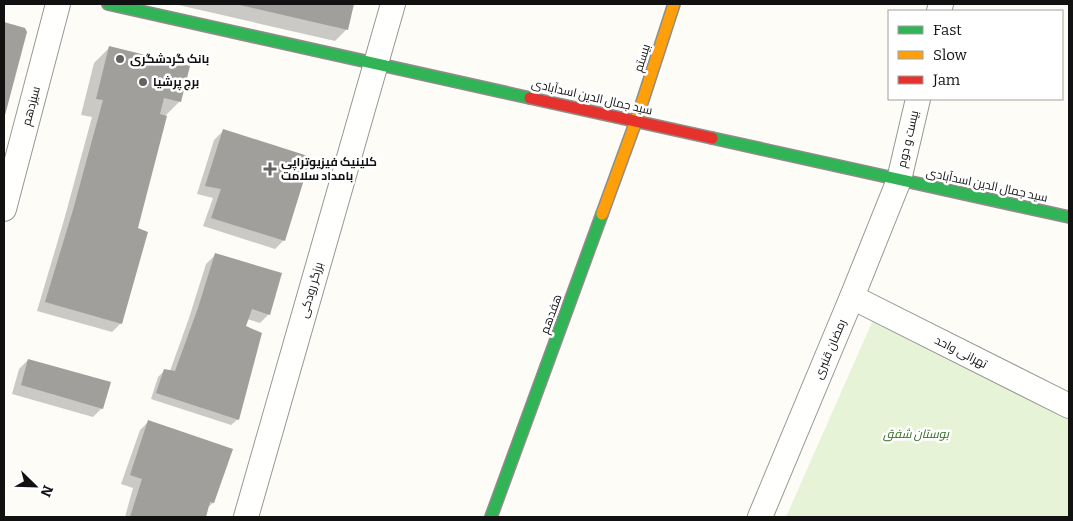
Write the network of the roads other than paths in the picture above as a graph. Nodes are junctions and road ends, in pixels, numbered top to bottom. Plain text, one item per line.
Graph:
1 (58, 4) edge
2 (108, 4) edge
3 (393, 4) edge
4 (674, 4) edge
5 (376, 63) junction
6 (918, 100) edge
7 (636, 121) junction
8 (899, 180) junction
9 (4, 209) edge
10 (1069, 218) edge
11 (852, 297) junction
12 (1069, 406) edge
13 (246, 517) edge
14 (491, 517) edge
15 (760, 517) edge

1 - 9 street, سیزدهم
2 - 5 main road, سید جمال الدین اسدآبادی
3 - 5 street, برزگر رودکی
4 - 7 main road, بیستم
5 - 7 main road, سید جمال الدین اسدآبادی
5 - 13 street, برزگر رودکی
6 - 8 street, بیست و دوم
7 - 8 main road, سید جمال الدین اسدآبادی
7 - 14 main road, هفدهم
8 - 10 main road, سید جمال الدین اسدآبادی
8 - 11 street, رمضان قنبری
11 - 12 street, تهرانی واحد
11 - 15 street, رمضان قنبری

